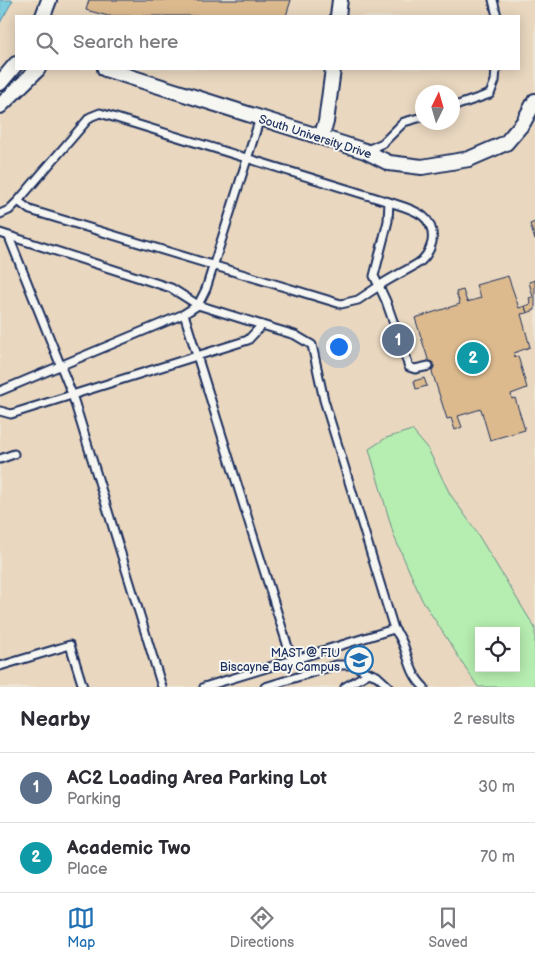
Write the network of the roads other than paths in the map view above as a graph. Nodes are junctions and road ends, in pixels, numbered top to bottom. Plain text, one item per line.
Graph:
1 (49, 0) edge
2 (340, 0) edge
3 (494, 0) edge
4 (43, 15) edge
5 (338, 15) edge
6 (497, 15) edge
7 (15, 65) edge
8 (37, 70) edge
9 (108, 70) edge
10 (333, 70) edge
11 (496, 70) edge
12 (0, 82) edge
13 (535, 101) edge
14 (460, 104) edge
15 (0, 106) edge
16 (260, 118) junction
17 (415, 118) edge
18 (321, 137) junction
19 (364, 151) junction
20 (246, 159) junction
21 (18, 201) junction
22 (389, 202) junction
23 (0, 214) edge
24 (0, 234) edge
25 (9, 237) junction
26 (214, 267) junction
27 (379, 286) junction
28 (198, 305) junction
29 (184, 314) junction
30 (262, 325) junction
31 (198, 356) junction
32 (59, 366) junction
33 (429, 366) dead end
34 (0, 391) edge
35 (72, 394) junction
36 (0, 411) edge
37 (14, 454) dead end
38 (0, 458) edge
39 (394, 629) junction
40 (292, 660) junction
41 (0, 666) edge
42 (369, 673) junction
43 (83, 687) edge
44 (162, 687) edge
45 (204, 687) edge
46 (265, 687) edge
47 (345, 687) edge
48 (389, 687) edge
49 (424, 687) edge

1 - 4 street
2 - 5 street
3 - 6 lane
7 - 12 street
8 - 15 street
9 - 16 street, South University Drive
10 - 18 street
11 - 14 lane
13 - 19 street, South University Drive
16 - 18 street, South University Drive
16 - 20 lane
17 - 19 lane
18 - 19 street, South University Drive
20 - 21 lane
20 - 22 lane
20 - 26 lane
21 - 23 lane
21 - 26 lane
22 - 27 lane
22 - 27 lane
24 - 25 lane
25 - 28 lane
25 - 32 lane
26 - 27 lane
26 - 28 lane
27 - 33 lane
28 - 29 lane
28 - 30 lane
29 - 31 lane
29 - 32 lane
30 - 31 lane
30 - 39 lane
31 - 35 lane
31 - 40 lane
32 - 34 lane
32 - 35 lane
35 - 36 lane
35 - 44 lane
37 - 38 lane
39 - 40 lane
39 - 49 lane
40 - 45 lane
41 - 43 lane
42 - 46 lane
42 - 47 lane
42 - 48 lane

